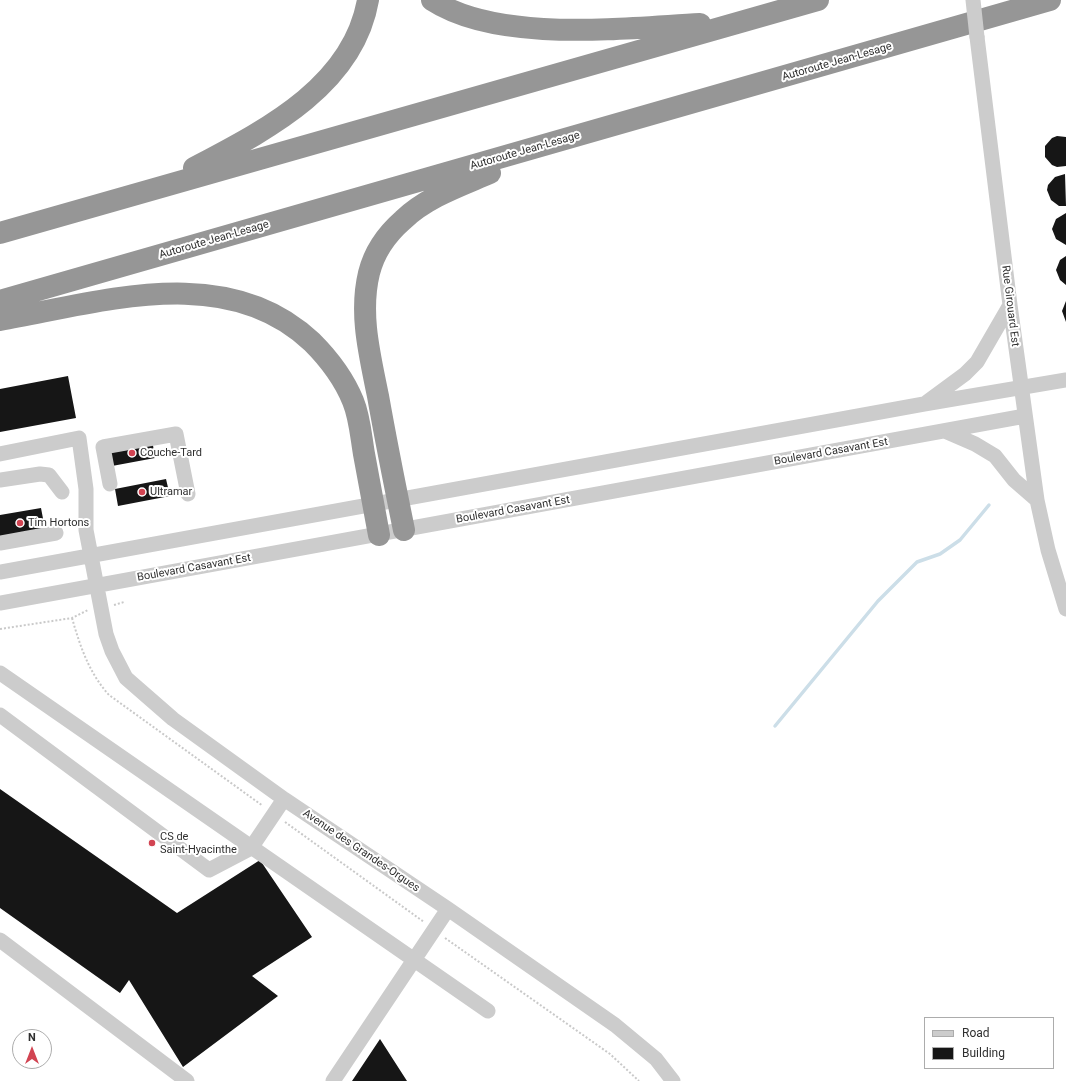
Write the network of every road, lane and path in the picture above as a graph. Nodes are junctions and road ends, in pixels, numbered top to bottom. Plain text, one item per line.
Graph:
1 (368, 0) edge
2 (432, 0) edge
3 (818, 0) edge
4 (973, 0) edge
5 (1050, 0) edge
6 (739, 22) junction
7 (560, 141) junction
8 (154, 189) junction
9 (0, 233) edge
10 (0, 301) edge
11 (1010, 305) junction
12 (0, 320) edge
13 (1066, 380) edge
14 (1021, 388) junction
15 (924, 404) junction
16 (1025, 416) junction
17 (945, 431) junction
18 (0, 454) edge
19 (0, 480) edge
20 (110, 484) dead end
21 (62, 492) dead end
22 (188, 494) dead end
23 (398, 499) junction
24 (1037, 500) junction
25 (374, 504) junction
26 (404, 530) junction
27 (56, 533) dead end
28 (379, 535) junction
29 (0, 543) edge
30 (91, 556) junction
31 (0, 572) edge
32 (97, 586) junction
33 (0, 603) edge
34 (1066, 610) edge
35 (84, 611) dead end
36 (72, 618) junction
37 (0, 629) edge
38 (0, 673) edge
39 (0, 715) edge
40 (284, 799) junction
41 (274, 814) junction
42 (252, 848) junction
43 (448, 909) junction
44 (435, 930) junction
45 (0, 940) edge
46 (415, 961) junction
47 (488, 1011) dead end
48 (187, 1081) edge
49 (332, 1081) edge
50 (639, 1081) edge
51 (673, 1081) edge

1 - 8 highway
2 - 6 highway
3 - 6 highway
4 - 11 street, Rue Girouard Est, bridge
5 - 7 highway, Autoroute Jean-Lesage
6 - 8 highway
7 - 10 highway, Autoroute Jean-Lesage
7 - 23 highway
8 - 9 highway
11 - 14 street, Rue Girouard Est
11 - 15 street
12 - 25 highway
13 - 14 street
14 - 15 street
14 - 16 street, Rue Girouard Est
15 - 23 street
16 - 17 street, Boulevard Casavant Est
16 - 24 street, Rue Girouard Est
17 - 24 street
17 - 26 street, Boulevard Casavant Est
18 - 30 street, Avenue des Grandes-Orgues
19 - 21 street
20 - 22 street
23 - 25 street
23 - 26 highway
24 - 34 street, Rue Girouard Est
25 - 28 highway
25 - 30 street
26 - 28 street, Boulevard Casavant Est
27 - 29 street
28 - 32 street, Boulevard Casavant Est
30 - 31 street
30 - 32 street, Avenue des Grandes-Orgues
32 - 33 street, Boulevard Casavant Est
32 - 40 street, Avenue des Grandes-Orgues
35 - 36 path
36 - 37 path
36 - 41 path, Avenue des Grandes-Orgues
38 - 42 street
39 - 42 street
40 - 41 street
40 - 43 street, Avenue des Grandes-Orgues
41 - 42 street
41 - 44 path, Avenue des Grandes-Orgues
42 - 46 street
43 - 44 street
43 - 51 street, Avenue des Grandes-Orgues
44 - 46 street
44 - 50 path, Avenue des Grandes-Orgues
45 - 48 street
46 - 47 street
46 - 49 street

